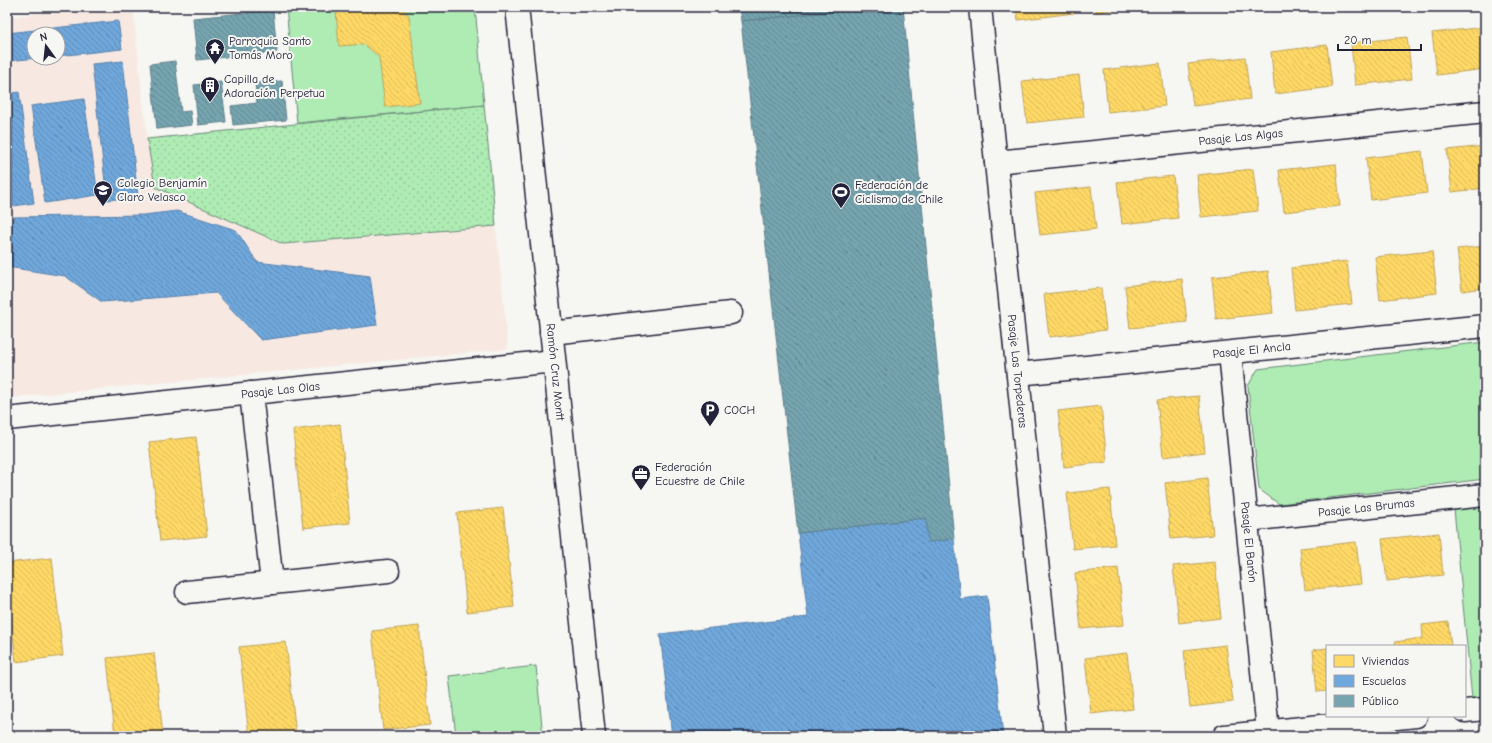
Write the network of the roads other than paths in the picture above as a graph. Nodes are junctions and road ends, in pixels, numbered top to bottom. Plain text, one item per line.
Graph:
1 (517, 7) edge
2 (980, 7) edge
3 (1485, 112) edge
4 (996, 162) junction
5 (731, 313) dead end
6 (1485, 326) edge
7 (551, 333) junction
8 (1230, 353) junction
9 (554, 361) junction
10 (1018, 374) junction
11 (251, 393) junction
12 (7, 418) edge
13 (1485, 495) edge
14 (1247, 520) junction
15 (388, 571) dead end
16 (272, 583) junction
17 (187, 592) dead end
18 (1485, 709) edge
19 (1466, 711) edge
20 (1407, 717) edge
21 (1268, 732) junction
22 (594, 736) edge
23 (1056, 736) edge
24 (1224, 736) edge

1 - 7 street, Ramón Cruz Montt
2 - 4 street, Pasaje Las Torpederas
3 - 4 street, Pasaje Las Algas
4 - 10 street, Pasaje Las Torpederas
5 - 7 street
6 - 8 street, Pasaje El Ancla
7 - 9 street, Ramón Cruz Montt
8 - 10 street, Pasaje El Ancla
8 - 14 street, Pasaje El Barón
9 - 11 street, Pasaje Las Olas
9 - 22 street, Ramón Cruz Montt
10 - 23 street, Pasaje Las Torpederas
11 - 12 street, Pasaje Las Olas
11 - 16 street
13 - 14 street, Pasaje Las Brumas
14 - 21 street, Pasaje El Barón
15 - 16 street
16 - 17 street
18 - 19 street
20 - 21 street
21 - 24 street

